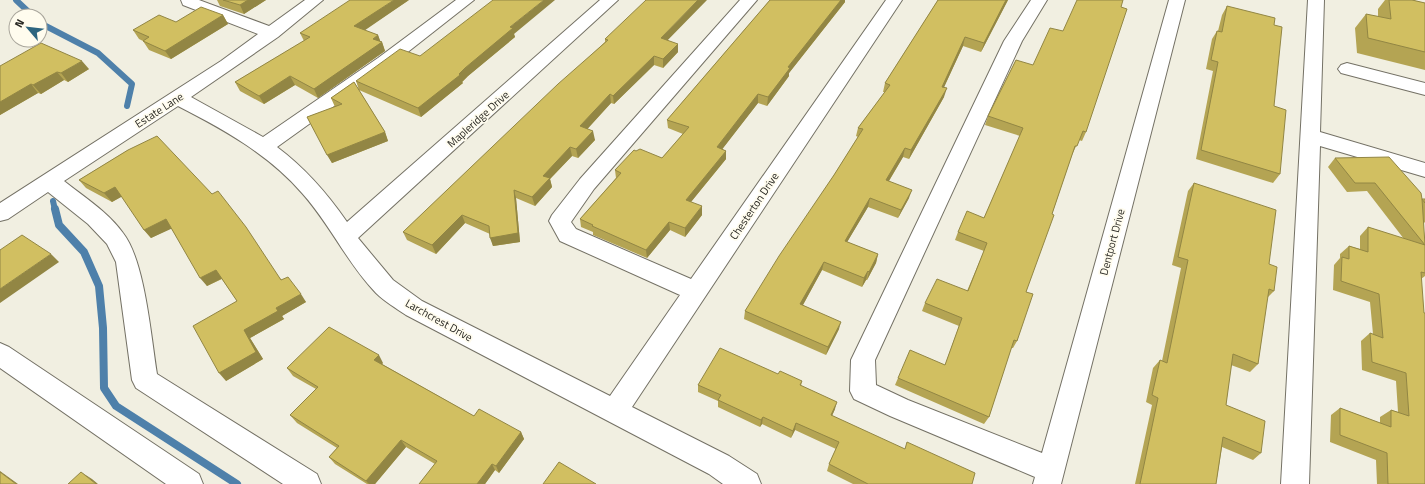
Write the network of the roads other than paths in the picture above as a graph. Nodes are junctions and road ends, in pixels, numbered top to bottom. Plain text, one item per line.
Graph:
1 (189, 0) edge
2 (315, 0) edge
3 (466, 0) edge
4 (610, 0) edge
5 (749, 0) edge
6 (894, 0) edge
7 (1039, 0) edge
8 (1177, 0) edge
9 (1316, 0) edge
10 (272, 33) junction
11 (1347, 69) dead end
12 (1425, 89) edge
13 (178, 98) junction
14 (1310, 136) junction
15 (263, 147) junction
16 (1425, 170) edge
17 (49, 181) junction
18 (0, 213) edge
19 (345, 237) junction
20 (696, 292) junction
21 (0, 354) edge
22 (614, 411) junction
23 (1049, 477) edge
24 (189, 484) edge
25 (307, 484) edge
26 (747, 484) edge
27 (1296, 484) edge

1 - 10 street
2 - 10 street, Estate Lane
3 - 15 street
4 - 19 street, Mapleridge Drive
5 - 20 street
6 - 20 street, Chesterton Drive
7 - 23 street
8 - 23 street, Dentport Drive
9 - 14 street
10 - 13 street, Estate Lane
11 - 12 street
13 - 15 street, Larchcrest Drive
13 - 17 street, Estate Lane
14 - 16 street
14 - 27 street
15 - 19 street, Larchcrest Drive
17 - 18 street, Estate Lane
17 - 25 street
19 - 22 street, Larchcrest Drive
20 - 22 street, Chesterton Drive
21 - 24 street
22 - 26 street, Larchcrest Drive

